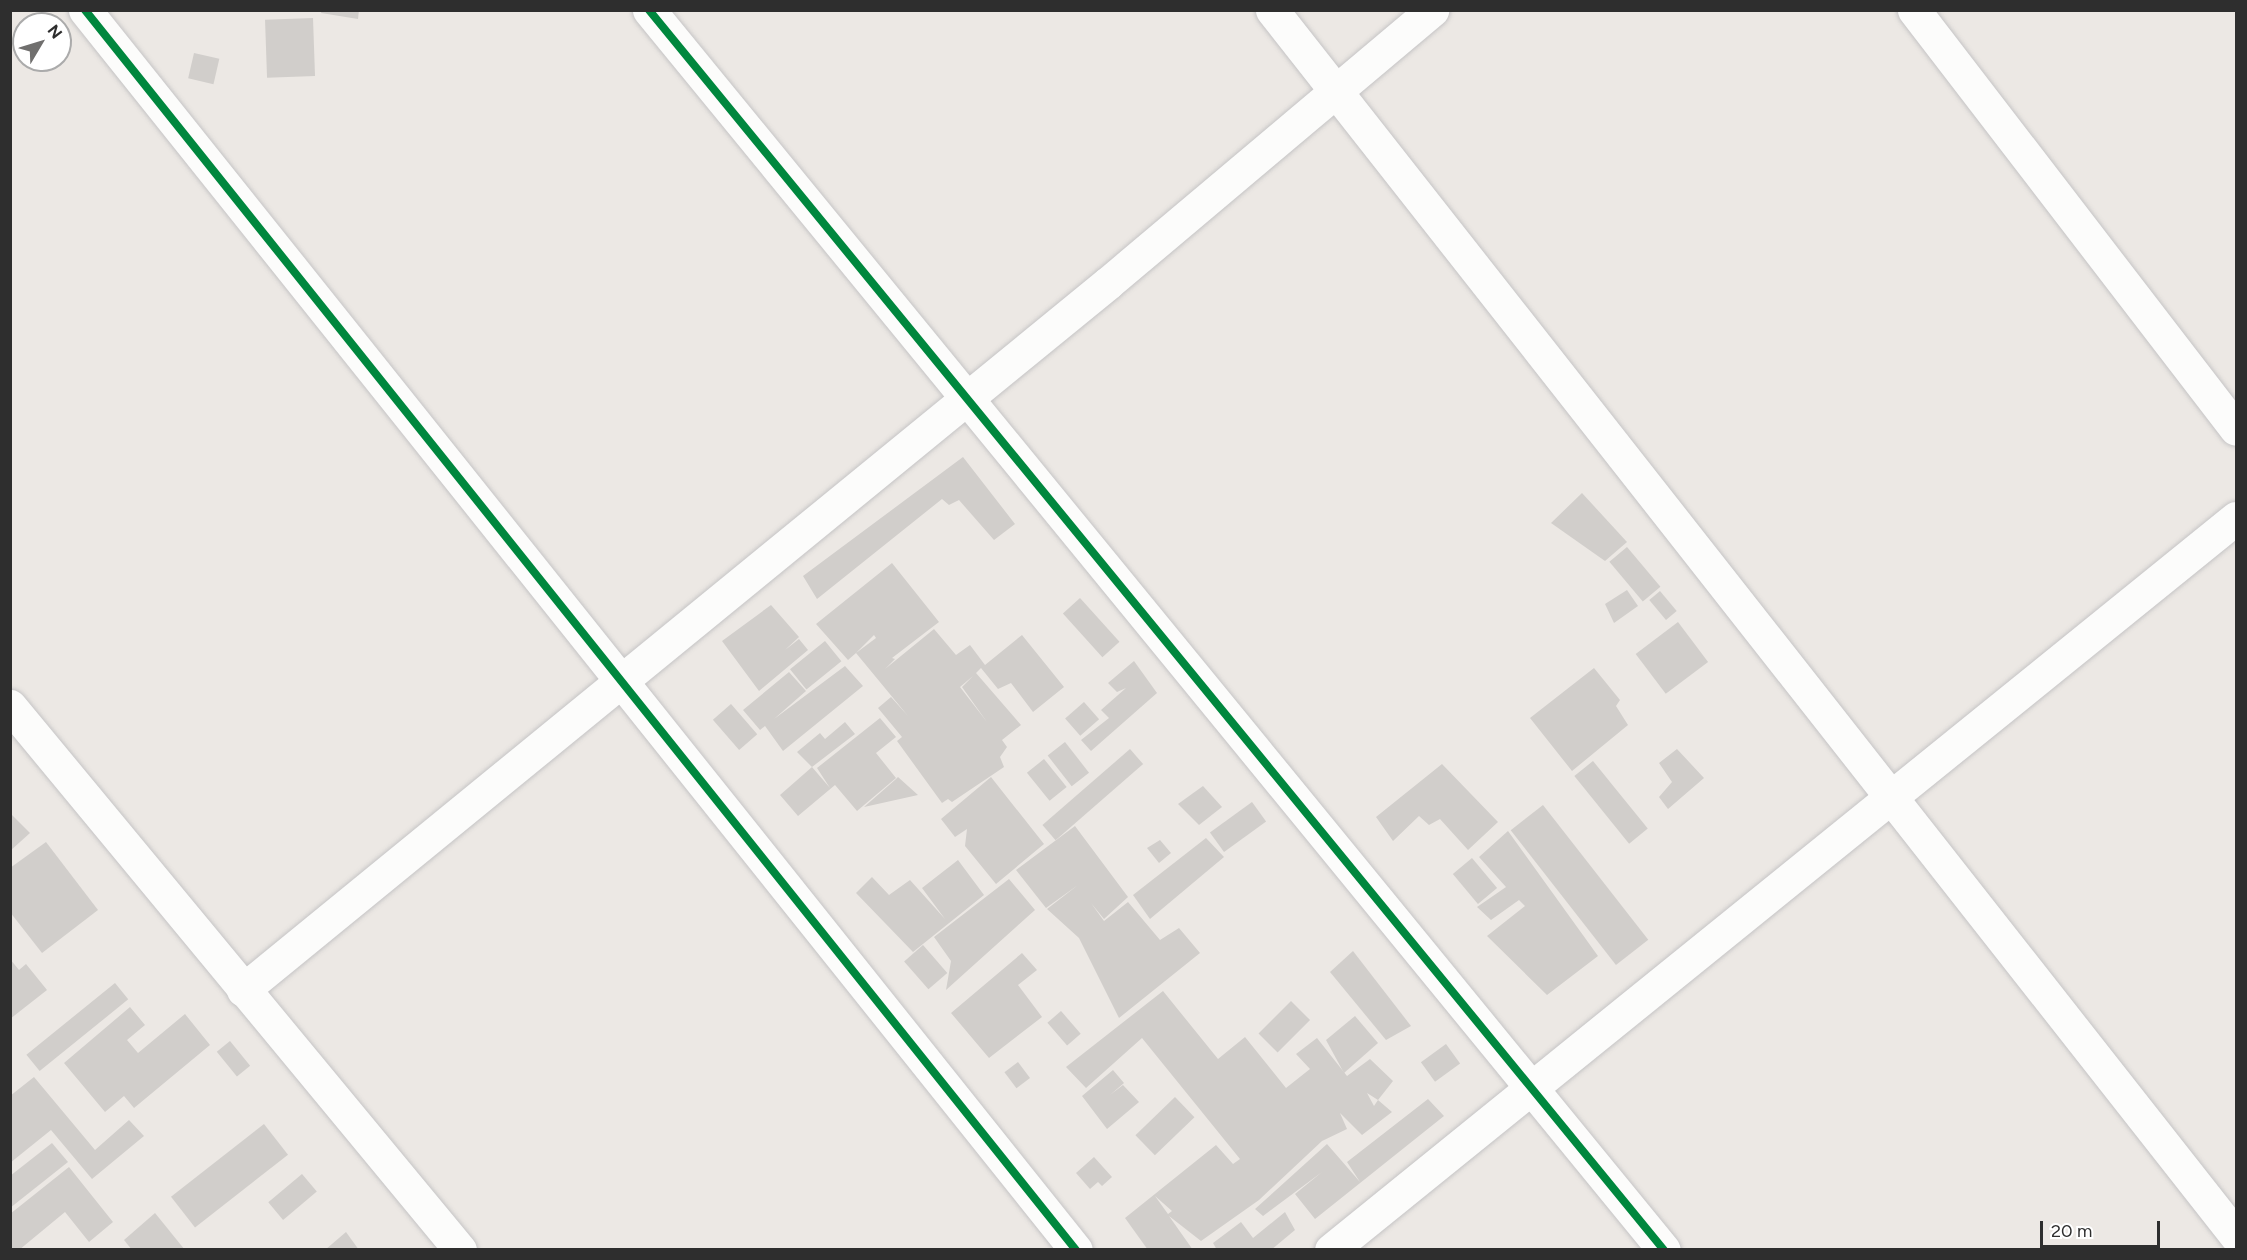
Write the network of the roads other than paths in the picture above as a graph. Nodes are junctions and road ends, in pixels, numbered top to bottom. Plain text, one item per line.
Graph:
1 (84, 10) edge
2 (649, 10) edge
3 (1272, 10) edge
4 (1432, 10) edge
5 (1914, 10) edge
6 (1336, 92) junction
7 (968, 398) junction
8 (2236, 429) edge
9 (2236, 518) edge
10 (622, 682) junction
11 (10, 706) edge
12 (1892, 797) junction
13 (243, 990) junction
14 (1532, 1088) junction
15 (2236, 1236) edge
16 (460, 1250) edge
17 (1076, 1250) edge
18 (1330, 1250) edge
19 (1664, 1250) edge

1 - 10 street
2 - 7 street
3 - 6 street
4 - 6 street
5 - 8 street
6 - 7 street
6 - 12 street
7 - 10 street
7 - 14 street
9 - 12 street
10 - 13 street
10 - 17 street
11 - 13 street
12 - 14 street
12 - 15 street
13 - 16 street
14 - 18 street
14 - 19 street

